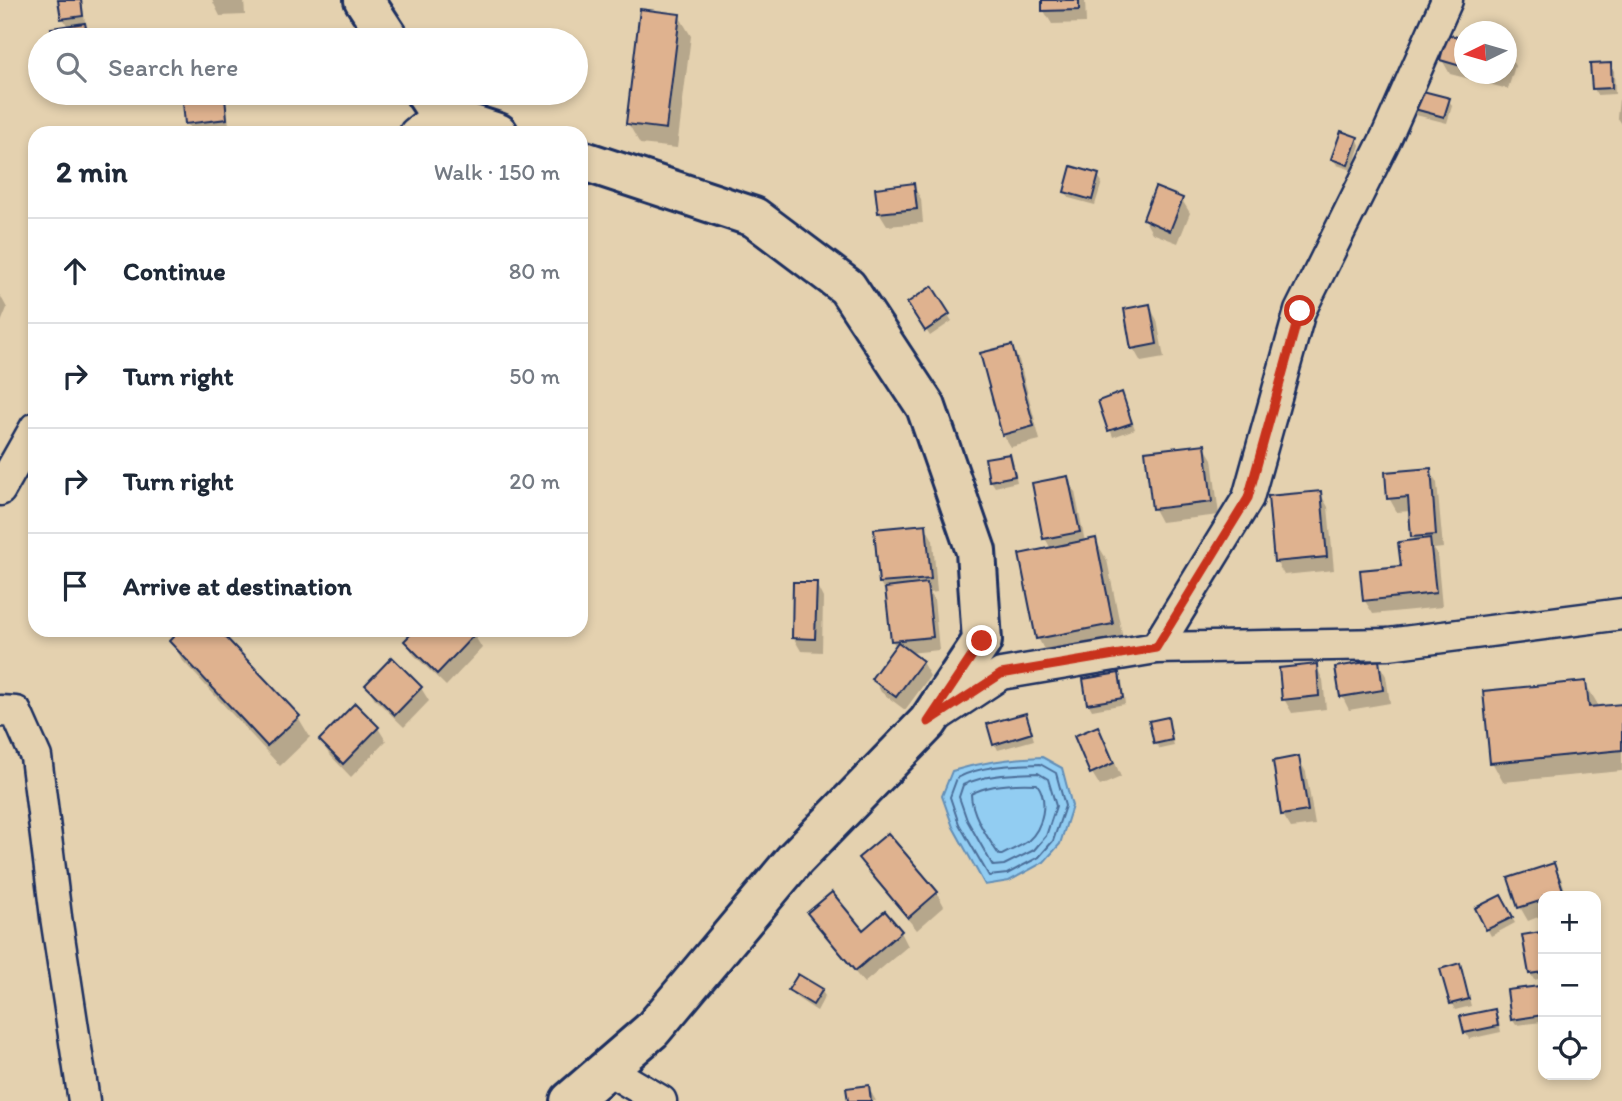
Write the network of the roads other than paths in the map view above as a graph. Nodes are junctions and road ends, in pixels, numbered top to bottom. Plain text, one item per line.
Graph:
1 (364, 0) edge
2 (1447, 0) edge
3 (382, 28) edge
4 (427, 113) edge
5 (473, 126) edge
6 (588, 162) edge
7 (28, 440) edge
8 (0, 490) edge
9 (1622, 614) edge
10 (1156, 648) junction
11 (0, 711) edge
12 (928, 722) junction
13 (607, 1069) junction
14 (84, 1101) edge
15 (570, 1101) edge
16 (661, 1101) edge

1 - 3 main road
2 - 10 street
4 - 5 main road
6 - 12 main road
7 - 8 street
9 - 10 street
10 - 12 street
11 - 14 street
12 - 13 main road
13 - 15 main road
13 - 16 street

